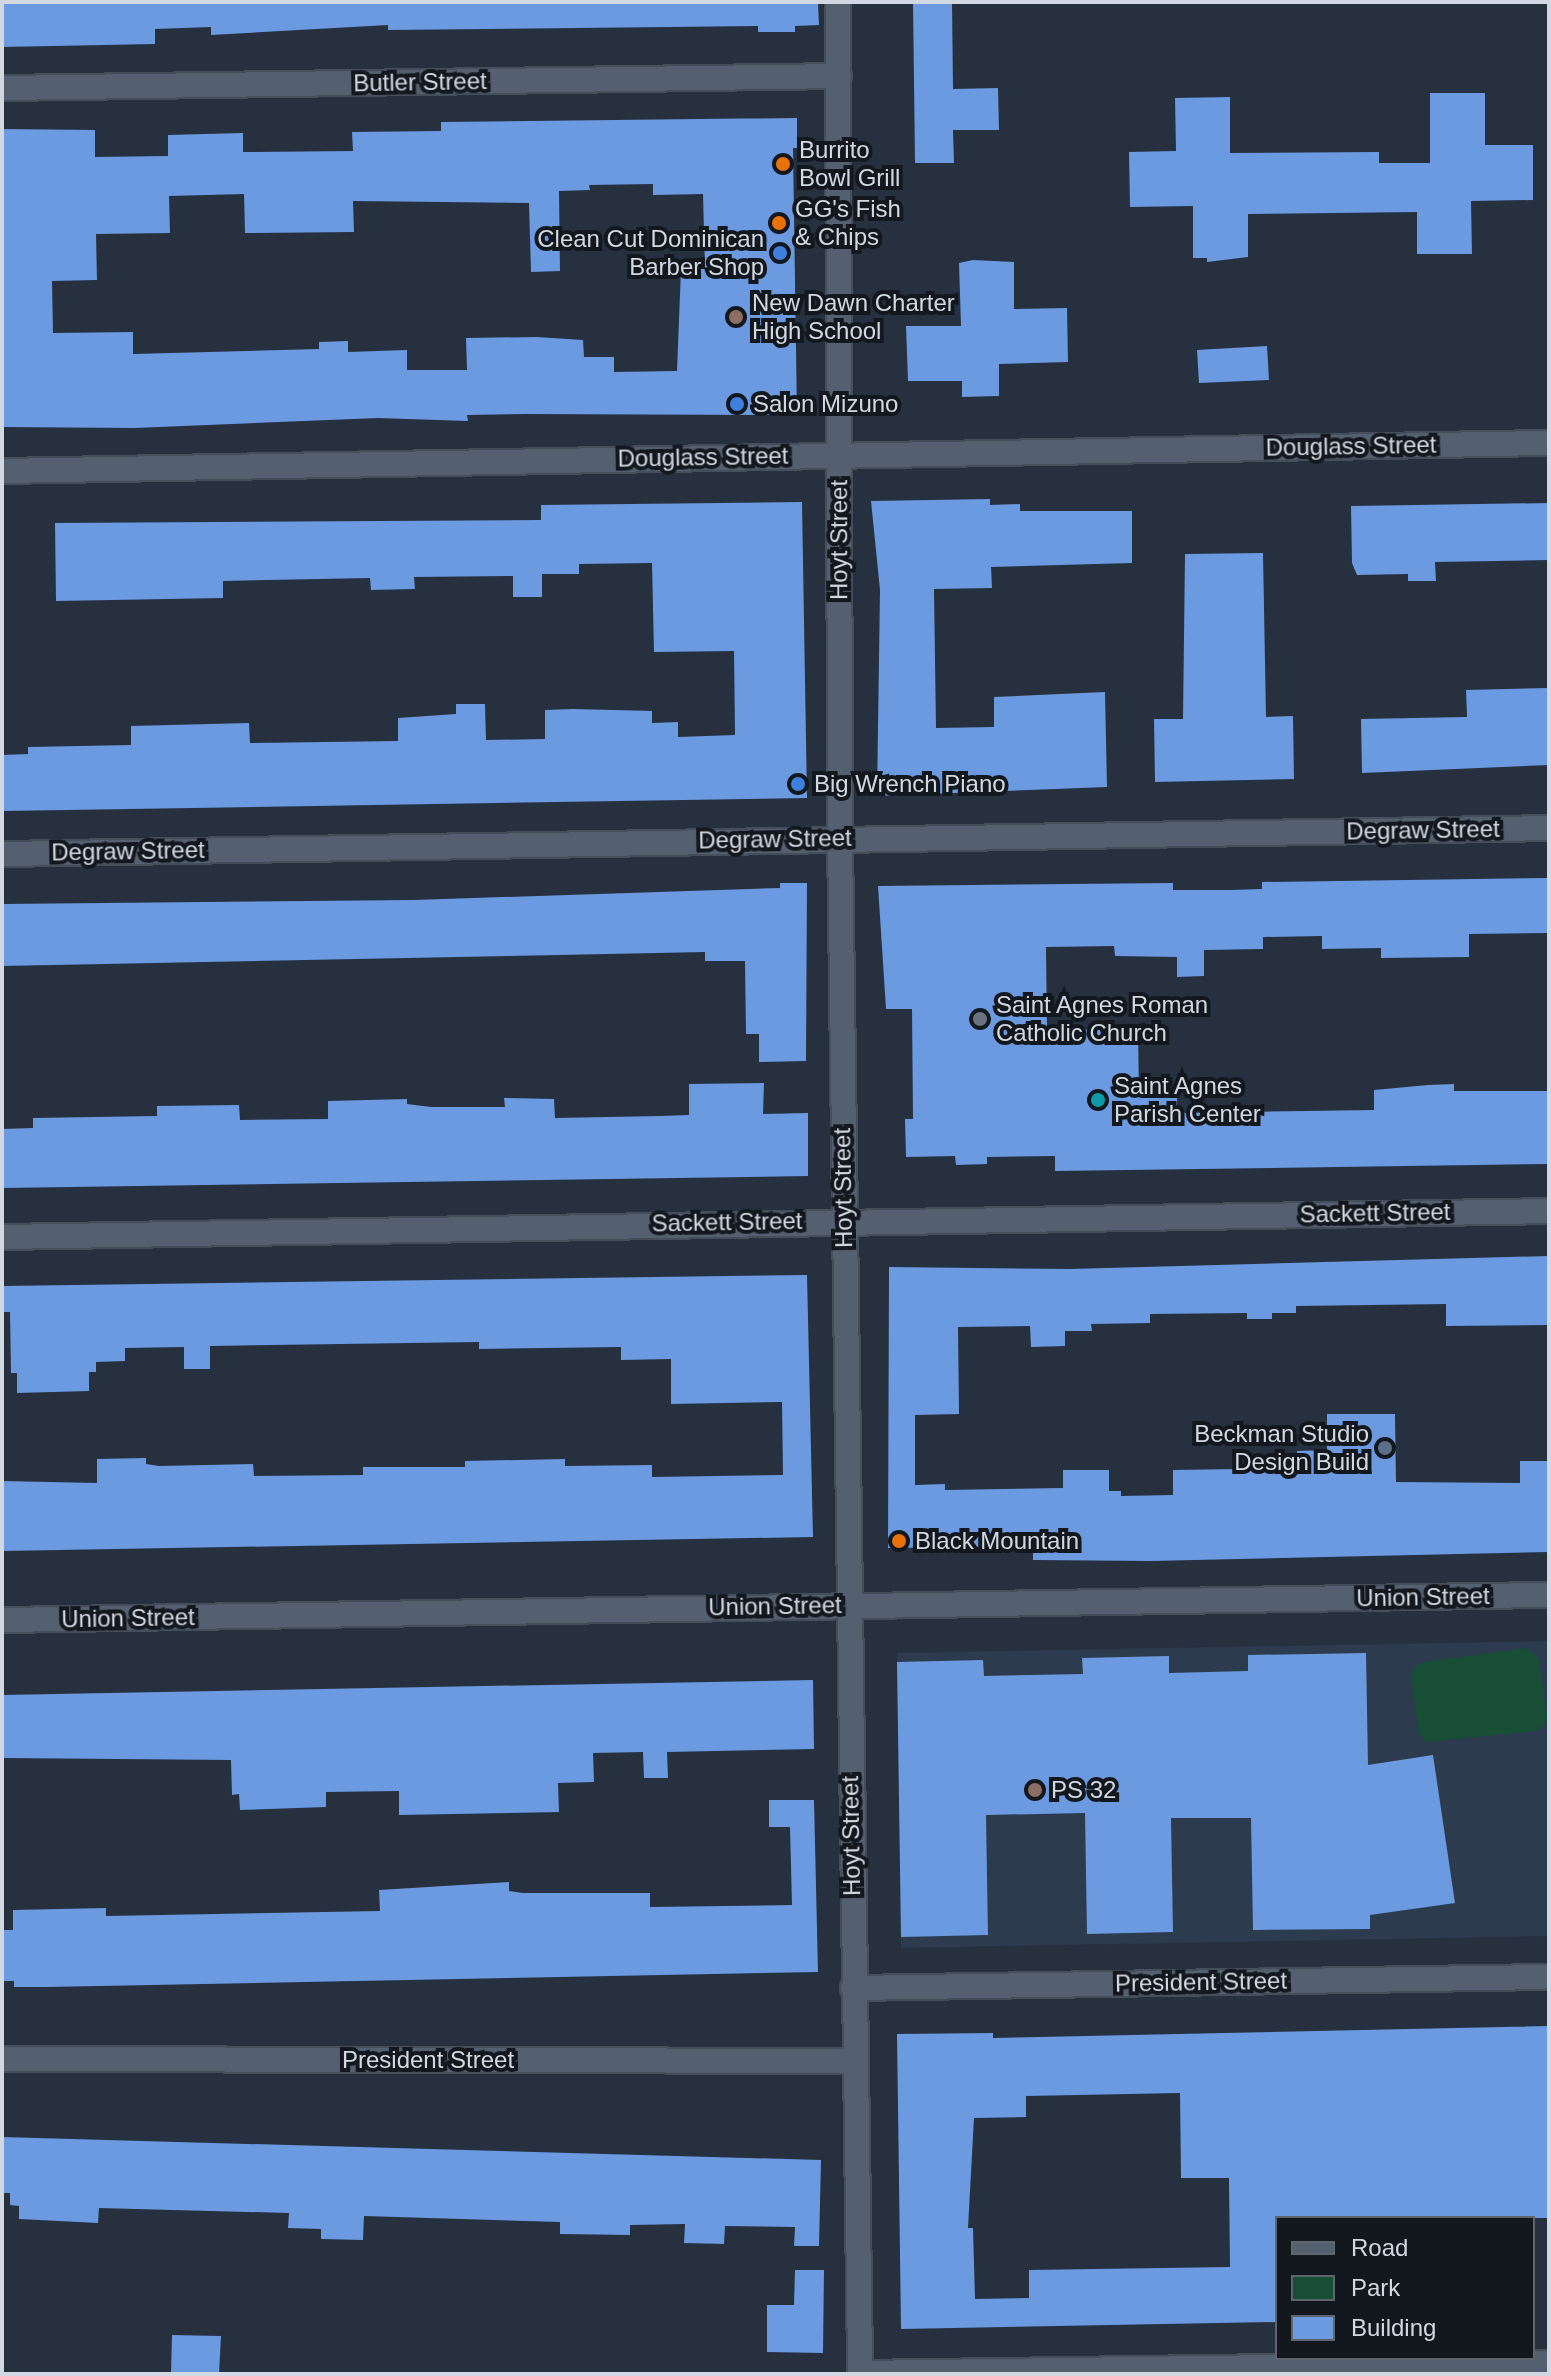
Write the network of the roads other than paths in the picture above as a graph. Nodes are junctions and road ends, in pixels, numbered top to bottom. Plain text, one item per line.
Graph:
1 (838, 2) edge
2 (839, 76) junction
3 (2, 88) edge
4 (1549, 443) edge
5 (838, 454) junction
6 (2, 471) edge
7 (1549, 828) edge
8 (840, 837) junction
9 (2, 854) edge
10 (1549, 1211) edge
11 (844, 1220) junction
12 (2, 1237) edge
13 (1549, 1595) edge
14 (848, 1604) junction
15 (2, 1620) edge
16 (1549, 1977) edge
17 (853, 1988) junction
18 (2, 2059) edge
19 (855, 2061) junction
20 (1549, 2363) edge
21 (860, 2374) edge

1 - 2 street, Hoyt Street
2 - 3 street, Butler Street
2 - 5 street, Hoyt Street
4 - 5 street, Douglass Street
5 - 6 street, Douglass Street
5 - 8 street, Hoyt Street
7 - 8 street, Degraw Street
8 - 9 street, Degraw Street
8 - 11 street, Hoyt Street
10 - 11 street, Sackett Street
11 - 12 street, Sackett Street
11 - 14 street, Hoyt Street
13 - 14 street, Union Street
14 - 15 street, Union Street
14 - 17 street, Hoyt Street
16 - 17 street, President Street
17 - 19 street, Hoyt Street
18 - 19 street, President Street
19 - 21 street, Hoyt Street
20 - 21 street

